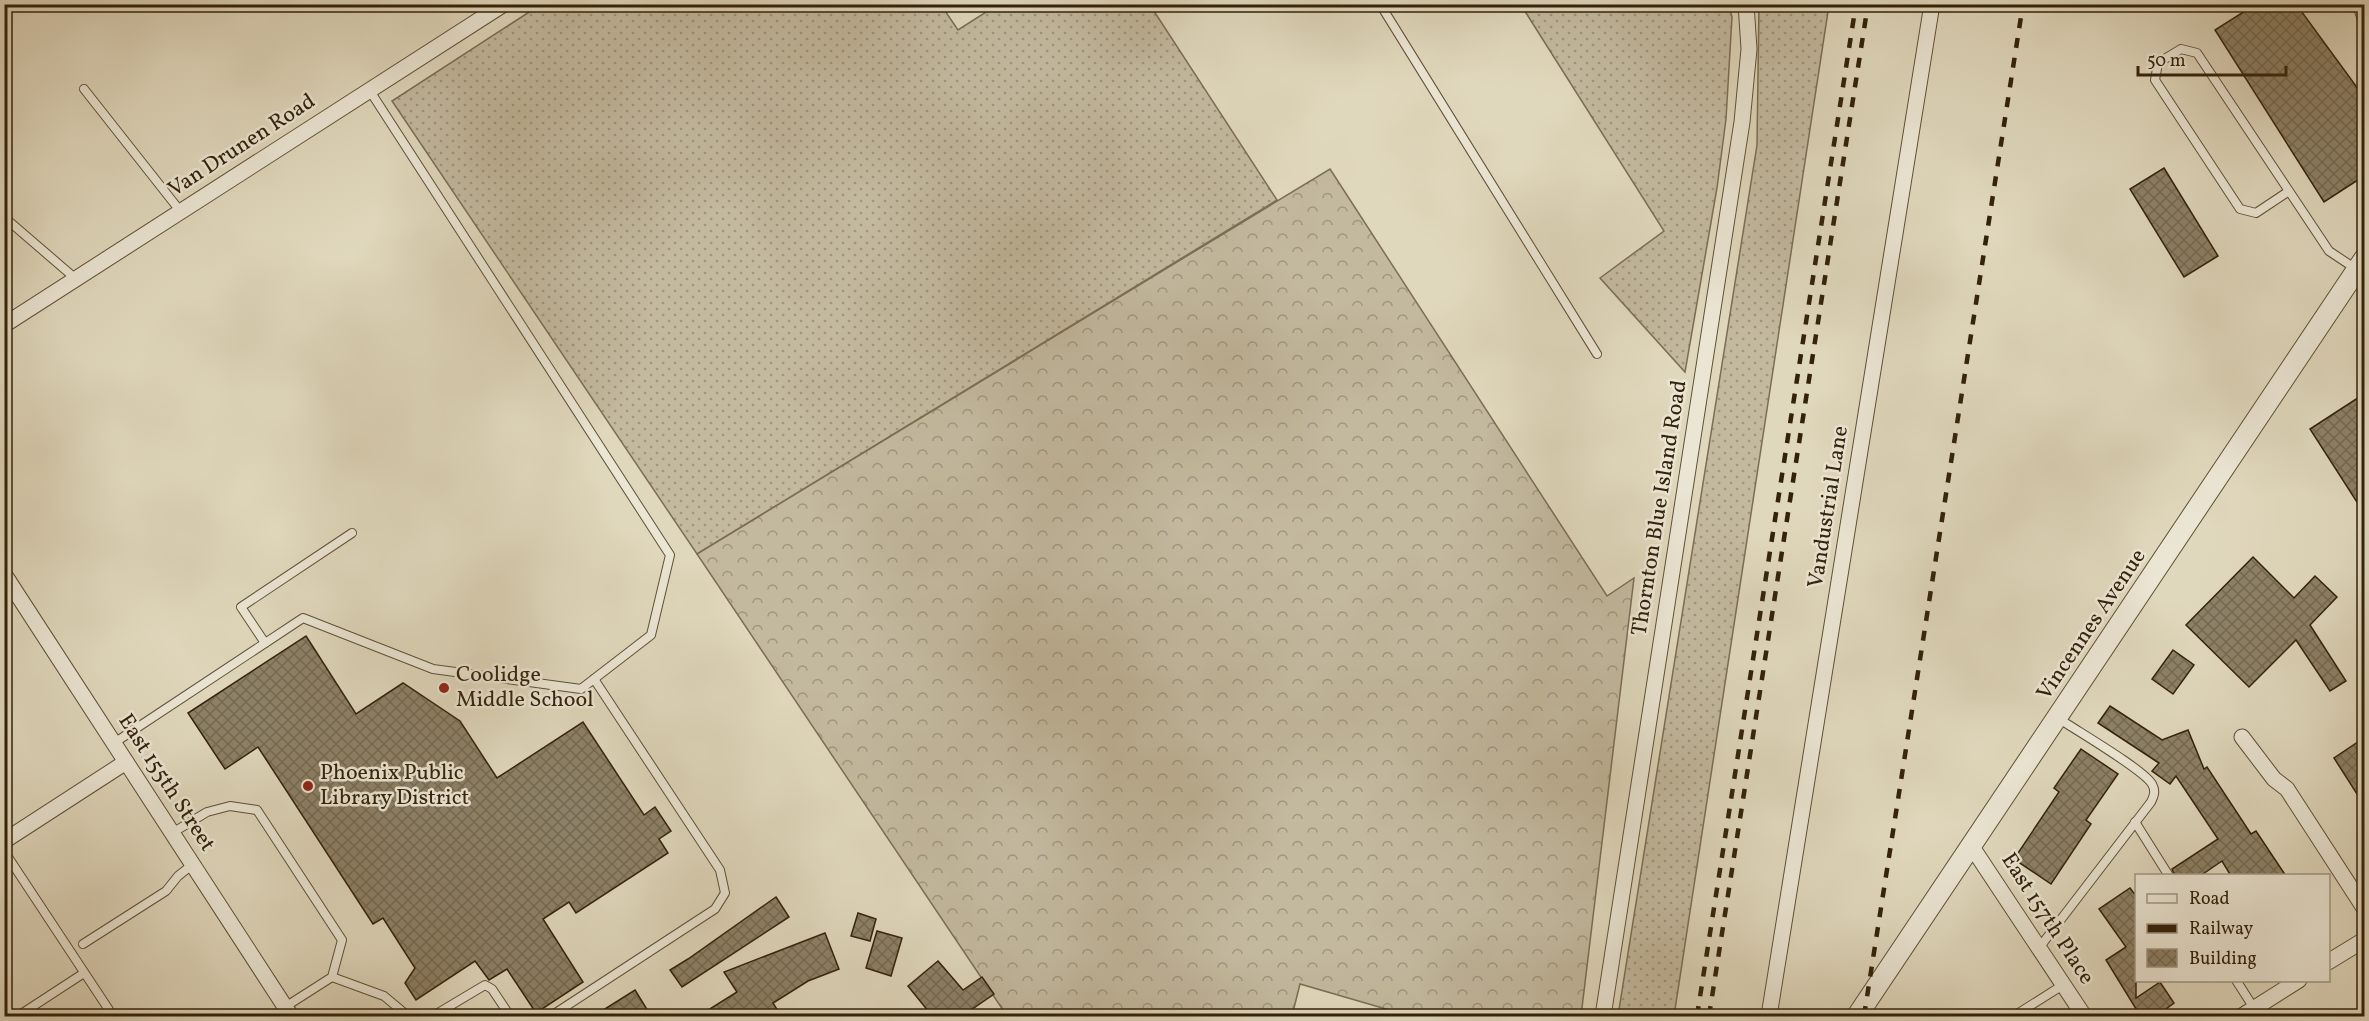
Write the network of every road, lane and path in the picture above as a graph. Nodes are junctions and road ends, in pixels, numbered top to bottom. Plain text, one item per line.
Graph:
1 (504, 4) edge
2 (1380, 4) edge
3 (1746, 4) edge
4 (1932, 4) edge
5 (2364, 7) edge
6 (2364, 26) edge
7 (84, 89) dead end
8 (370, 91) junction
9 (2289, 191) junction
10 (182, 212) junction
11 (4, 217) edge
12 (2361, 264) edge
13 (76, 279) junction
14 (4, 325) edge
15 (1597, 354) dead end
16 (352, 533) dead end
17 (4, 574) edge
18 (265, 643) junction
19 (594, 679) junction
20 (2058, 718) junction
21 (2242, 736) dead end
22 (114, 743) junction
23 (126, 762) junction
24 (2136, 822) junction
25 (172, 833) junction
26 (4, 841) edge
27 (1972, 847) junction
28 (4, 851) edge
29 (192, 865) junction
30 (2168, 874) edge
31 (2364, 908) edge
32 (2364, 940) edge
33 (83, 944) dead end
34 (2039, 948) junction
35 (2330, 961) edge
36 (84, 972) junction
37 (332, 977) junction
38 (2236, 982) edge
39 (2298, 982) edge
40 (2063, 986) junction
41 (288, 1012) edge
42 (2252, 1014) edge
43 (18, 1017) edge
44 (113, 1017) edge
45 (408, 1017) edge
46 (433, 1017) edge
47 (510, 1017) edge
48 (551, 1017) edge
49 (1603, 1017) edge
50 (1769, 1017) edge
51 (1857, 1017) edge
52 (2014, 1017) edge
53 (2084, 1017) edge

1 - 8 street, Van Drunen Road
2 - 15 lane
3 - 49 street, Thornton Blue Island Road
4 - 50 street, Vandustrial Lane
5 - 6 lane
7 - 10 lane
8 - 10 street, Van Drunen Road
8 - 19 lane
9 - 9 lane
9 - 12 lane
10 - 13 street, Van Drunen Road
11 - 13 lane
12 - 20 street, Vincennes Avenue
13 - 14 street, Van Drunen Road
16 - 18 lane
17 - 22 street, East 155th Street
18 - 19 lane
18 - 22 lane
19 - 48 lane
20 - 24 lane
20 - 27 street, Vincennes Avenue
21 - 31 street
22 - 23 street, East 155th Street
23 - 25 street, East 155th Street
23 - 26 street
24 - 30 lane
24 - 34 lane
25 - 29 street, East 155th Street
25 - 37 lane
27 - 34 street, East 157th Place
27 - 51 street, Vincennes Avenue
28 - 36 lane
29 - 33 lane
29 - 41 street, East 155th Street
32 - 35 street
34 - 40 street, East 157th Place
36 - 43 lane
36 - 44 lane
37 - 41 lane
37 - 45 lane
38 - 42 lane
39 - 42 street
40 - 52 lane
40 - 53 street, East 157th Place
46 - 47 lane

